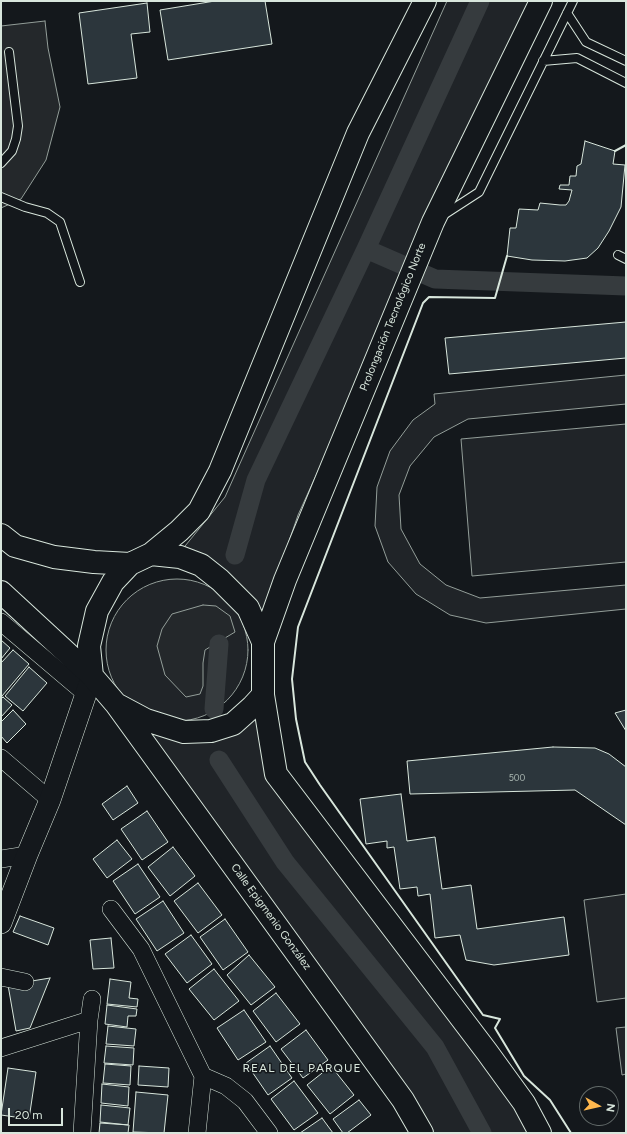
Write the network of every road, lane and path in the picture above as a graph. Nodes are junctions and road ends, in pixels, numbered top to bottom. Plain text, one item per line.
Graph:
1 (425, 1) edge
2 (541, 1) edge
3 (573, 1) edge
4 (567, 13) junction
5 (9, 52) dead end
6 (543, 61) junction
7 (626, 61) edge
8 (626, 83) edge
9 (1, 163) edge
10 (1, 197) edge
11 (433, 222) junction
12 (80, 282) dead end
13 (1, 535) edge
14 (151, 554) junction
15 (130, 564) junction
16 (1, 592) edge
17 (1, 622) edge
18 (264, 642) junction
19 (89, 685) junction
20 (263, 695) junction
21 (116, 704) junction
22 (1, 758) edge
23 (50, 800) junction
24 (26, 855) junction
25 (1, 859) edge
26 (112, 909) dead end
27 (1, 923) edge
28 (1, 977) edge
29 (25, 982) dead end
30 (92, 999) dead end
31 (89, 1020) junction
32 (1, 1048) edge
33 (203, 1076) junction
34 (418, 1131) edge
35 (82, 1133) edge
36 (197, 1133) edge
37 (269, 1133) edge
38 (540, 1133) edge

1 - 14 main road
2 - 11 main road, Prolongación Tecnológico Norte
3 - 4 lane
4 - 6 lane
4 - 7 lane
5 - 9 lane
6 - 8 lane
6 - 11 lane
10 - 12 lane
11 - 18 main road, Prolongación Tecnológico Norte
13 - 15 main road
14 - 15 main road
14 - 18 main road
15 - 19 main road
16 - 19 main road, Calle Epigmenio González
17 - 19 street
18 - 20 main road
19 - 21 main road, Calle Epigmenio González
19 - 23 street
20 - 21 main road
20 - 38 main road
21 - 34 main road, Calle Epigmenio González
22 - 23 street
23 - 24 street
24 - 25 street
24 - 27 street
26 - 33 street
28 - 29 street
30 - 31 street
31 - 32 street
31 - 35 street
33 - 36 street
33 - 37 street

